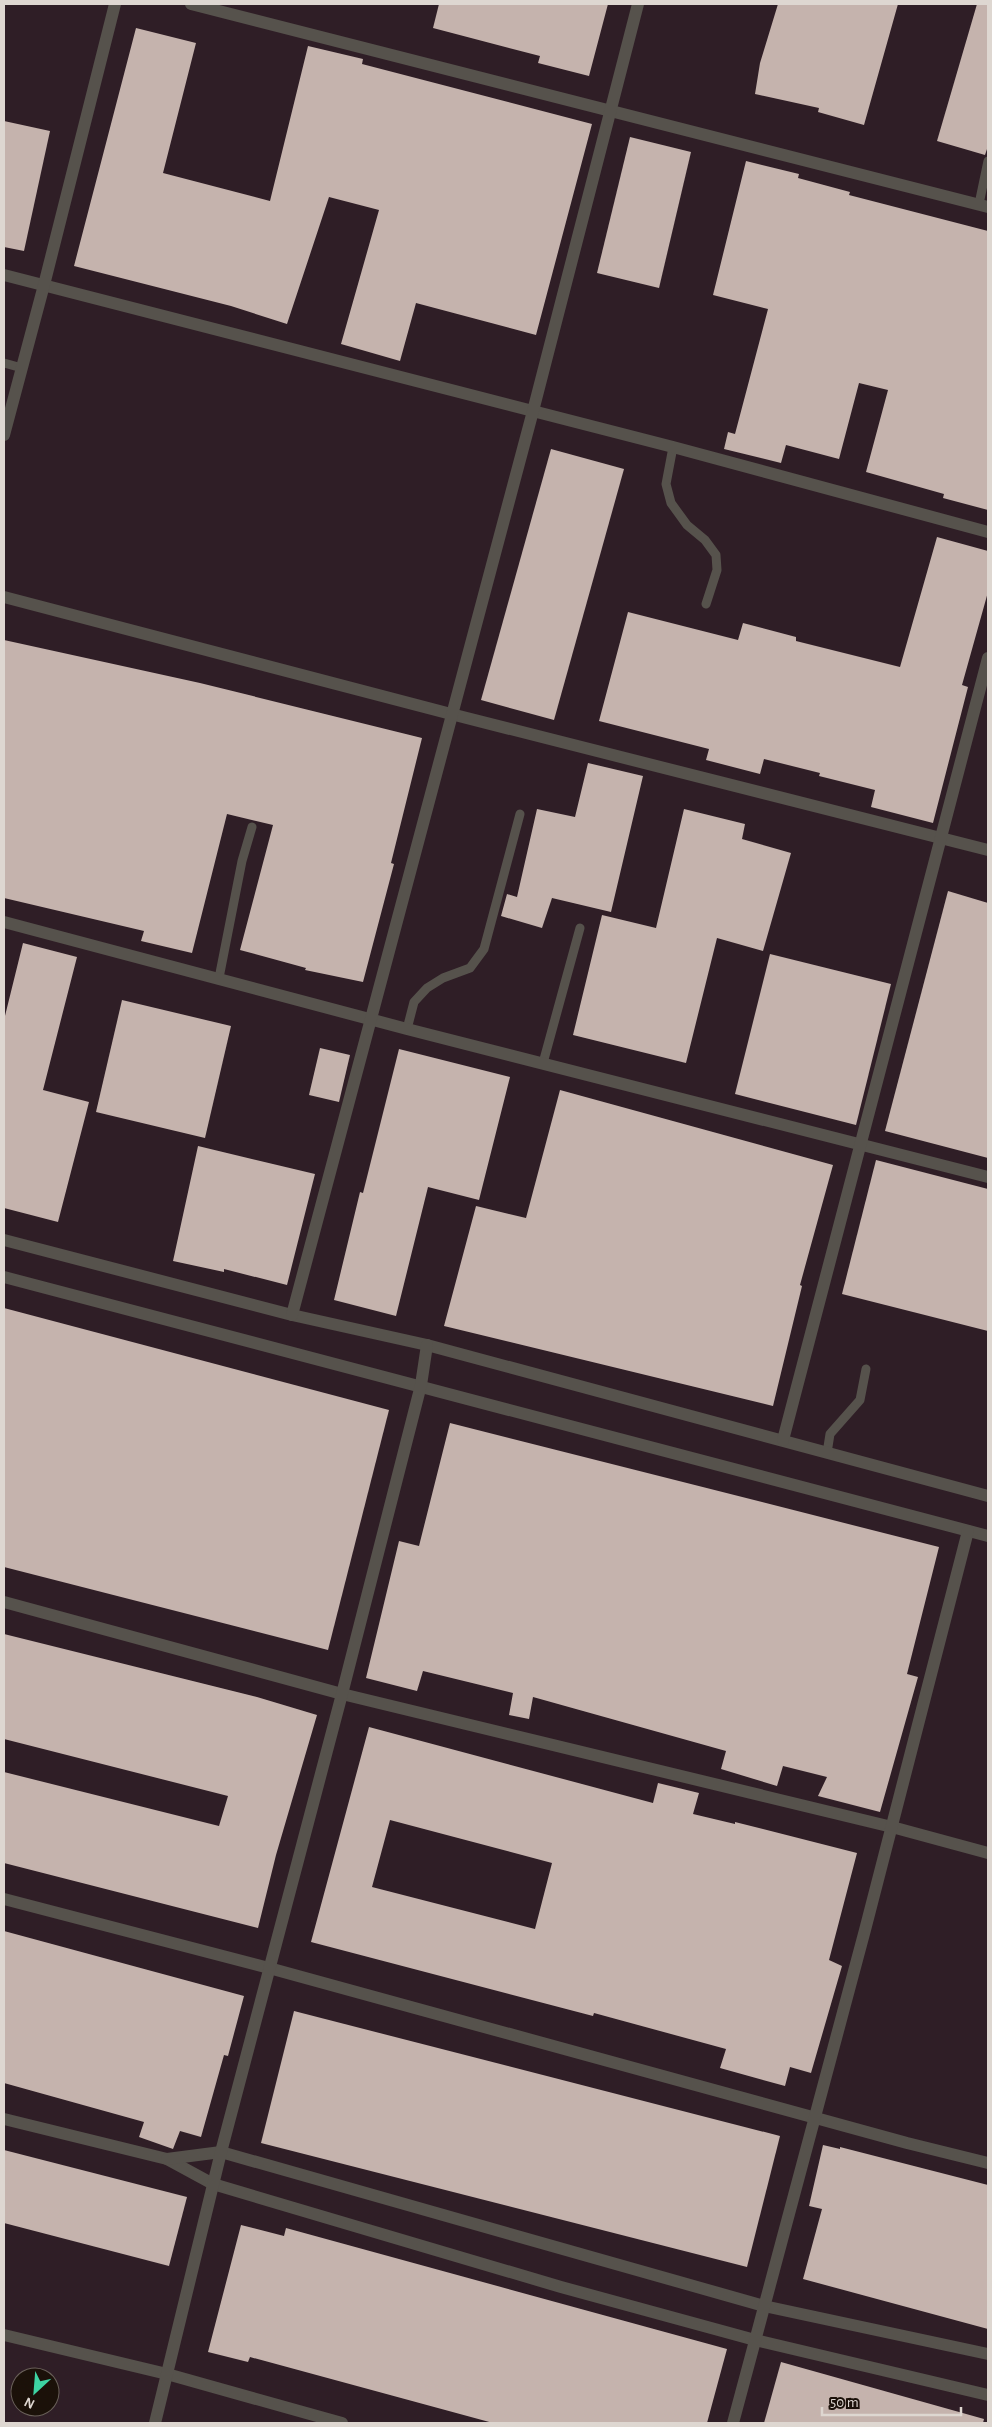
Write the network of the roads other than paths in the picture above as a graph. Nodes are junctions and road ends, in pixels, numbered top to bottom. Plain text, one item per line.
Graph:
1 (114, 4) edge
2 (191, 4) edge
3 (638, 4) edge
4 (610, 111) junction
5 (988, 161) edge
6 (983, 205) edge
7 (4, 275) edge
8 (44, 285) junction
9 (4, 363) edge
10 (22, 368) junction
11 (533, 411) junction
12 (4, 436) edge
13 (673, 447) junction
14 (988, 532) edge
15 (4, 598) edge
16 (706, 604) dead end
17 (988, 658) edge
18 (450, 714) junction
19 (520, 814) dead end
20 (252, 827) dead end
21 (940, 837) junction
22 (988, 850) edge
23 (4, 922) edge
24 (580, 928) dead end
25 (219, 978) junction
26 (372, 1019) junction
27 (407, 1029) junction
28 (543, 1063) junction
29 (861, 1142) junction
30 (988, 1176) edge
31 (4, 1240) edge
32 (4, 1277) edge
33 (292, 1314) junction
34 (427, 1345) junction
35 (866, 1369) dead end
36 (421, 1385) junction
37 (783, 1440) junction
38 (827, 1453) junction
39 (988, 1496) edge
40 (968, 1531) junction
41 (988, 1536) edge
42 (4, 1602) edge
43 (342, 1694) junction
44 (892, 1827) junction
45 (988, 1853) edge
46 (4, 1899) edge
47 (269, 1968) junction
48 (815, 2117) junction
49 (4, 2119) edge
50 (221, 2152) junction
51 (167, 2159) junction
52 (988, 2163) edge
53 (213, 2184) junction
54 (764, 2306) junction
55 (4, 2335) edge
56 (755, 2340) junction
57 (988, 2354) edge
58 (168, 2374) junction
59 (988, 2395) edge
60 (155, 2423) edge
61 (342, 2423) edge
62 (733, 2423) edge

1 - 8 street
2 - 4 street
3 - 4 street
4 - 6 street
4 - 11 street
5 - 6 lane
7 - 8 street
8 - 10 street
8 - 11 street
9 - 10 lane
10 - 12 street
11 - 13 street
11 - 18 street
13 - 14 street
13 - 16 lane
15 - 18 street
17 - 21 street
18 - 21 street
18 - 26 street
19 - 27 lane
20 - 25 lane
21 - 22 street
21 - 29 street
23 - 25 street
24 - 28 lane
25 - 26 street
26 - 27 street
26 - 33 street
27 - 28 street
28 - 29 street
29 - 30 street
29 - 37 street
31 - 33 street
32 - 36 street
33 - 34 street
34 - 36 street
34 - 37 street
35 - 38 lane
36 - 40 street
36 - 43 street
37 - 38 street
38 - 39 street
40 - 41 street
40 - 44 street
42 - 43 street
43 - 44 street
43 - 47 street
44 - 45 street
44 - 48 street
46 - 47 street
47 - 48 street
47 - 50 street
48 - 52 street
48 - 54 street
49 - 51 street
50 - 51 street
50 - 53 street
50 - 54 street
51 - 53 street
53 - 56 street
53 - 58 street
54 - 56 street
54 - 57 street
55 - 58 street
56 - 59 street
56 - 62 street
58 - 60 street
58 - 61 street

